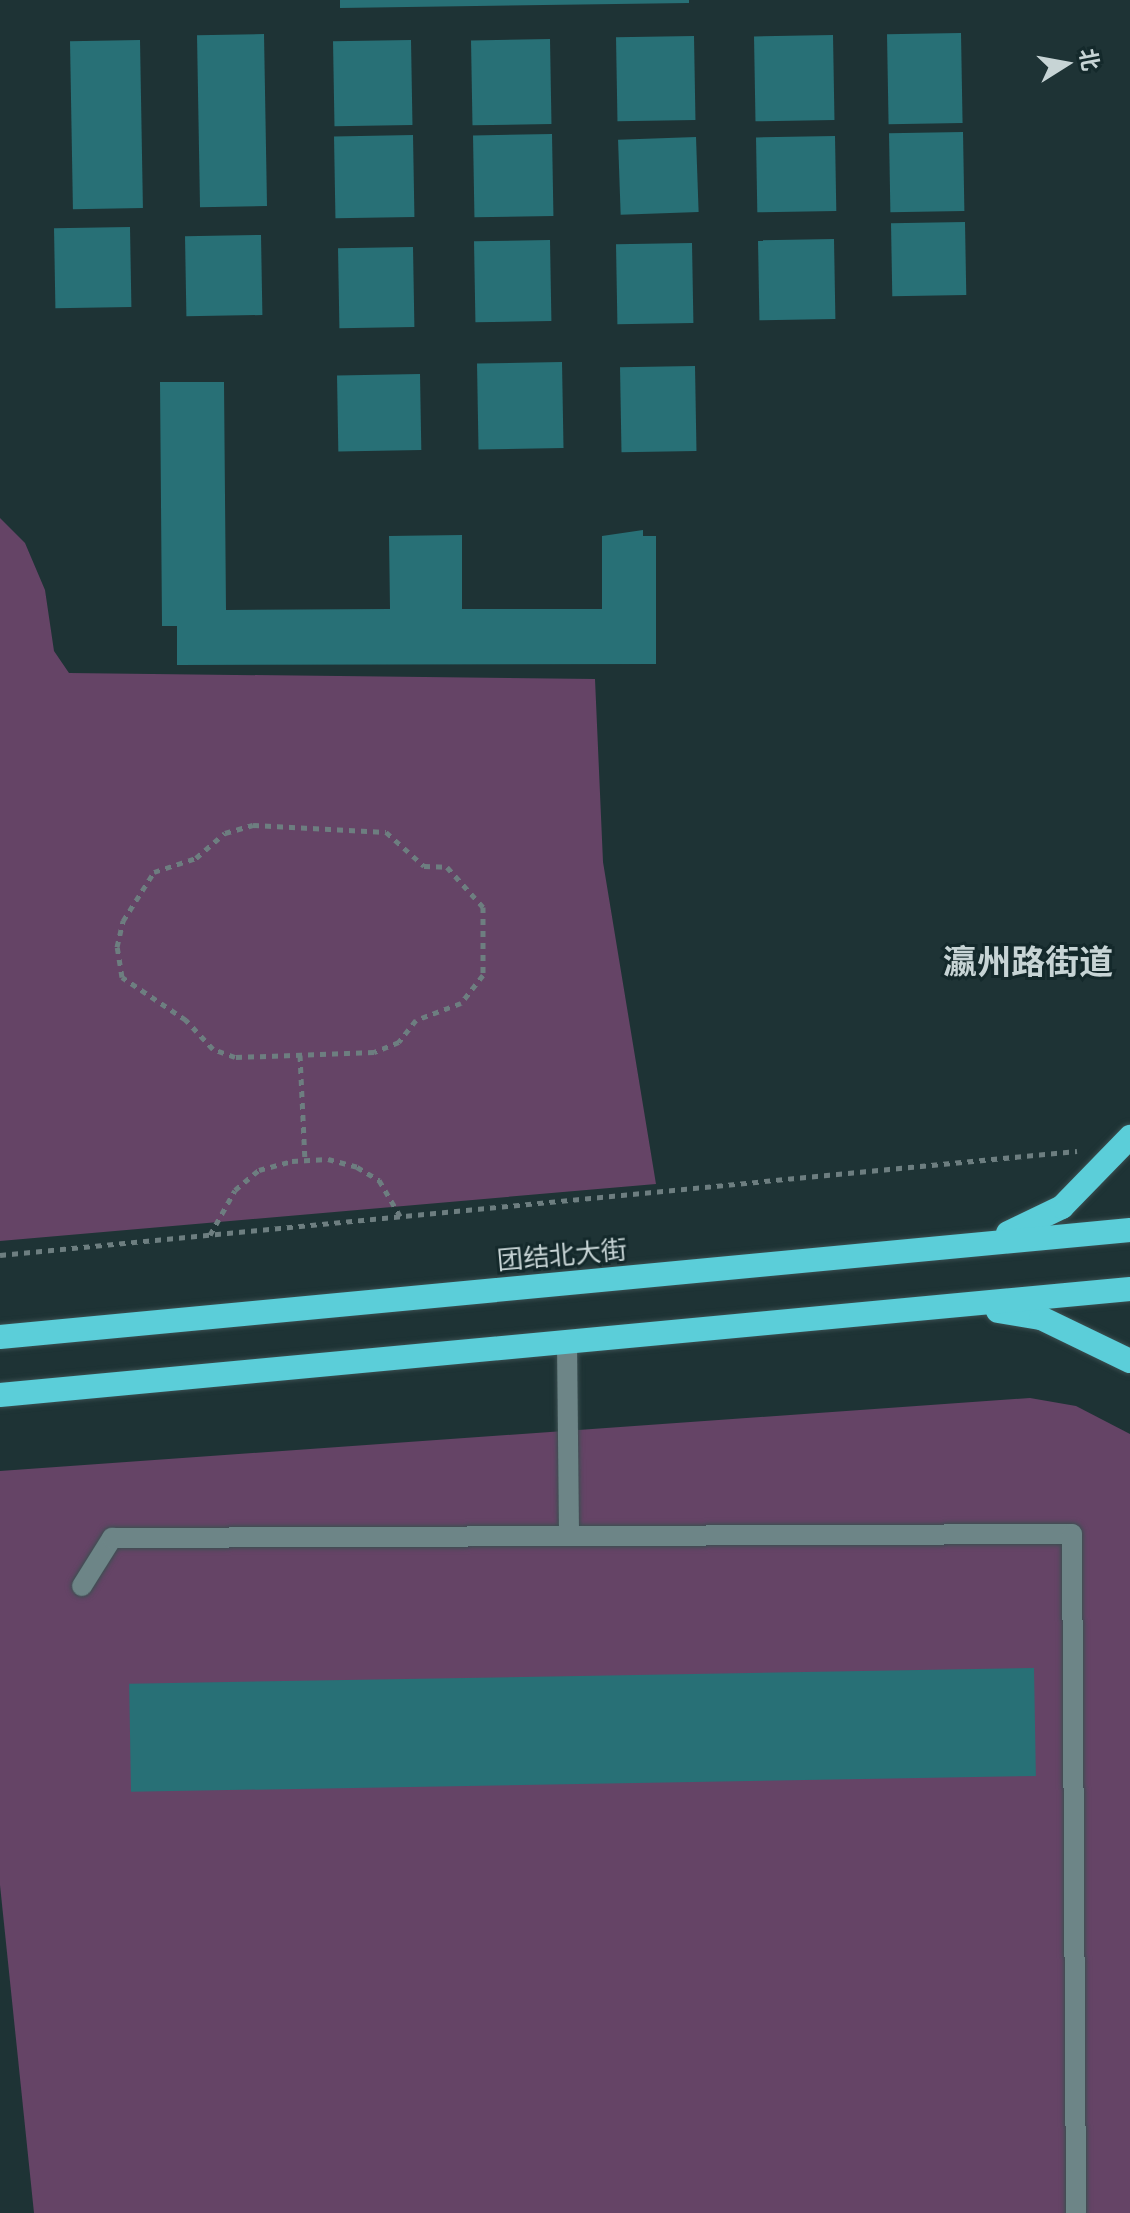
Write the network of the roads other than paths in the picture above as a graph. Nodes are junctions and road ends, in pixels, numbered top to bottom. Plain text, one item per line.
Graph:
1 (1126, 1142) edge
2 (1130, 1230) edge
3 (939, 1248) junction
4 (1130, 1289) edge
5 (960, 1305) junction
6 (0, 1337) edge
7 (567, 1342) junction
8 (1130, 1361) edge
9 (0, 1395) edge
10 (569, 1536) junction
11 (82, 1586) dead end
12 (1076, 2213) edge

1 - 3 highway
2 - 3 highway, 团结北大街
3 - 6 highway, 团结北大街
4 - 5 highway
5 - 7 highway
5 - 8 highway
7 - 9 highway
7 - 10 lane
10 - 11 lane
10 - 12 lane

